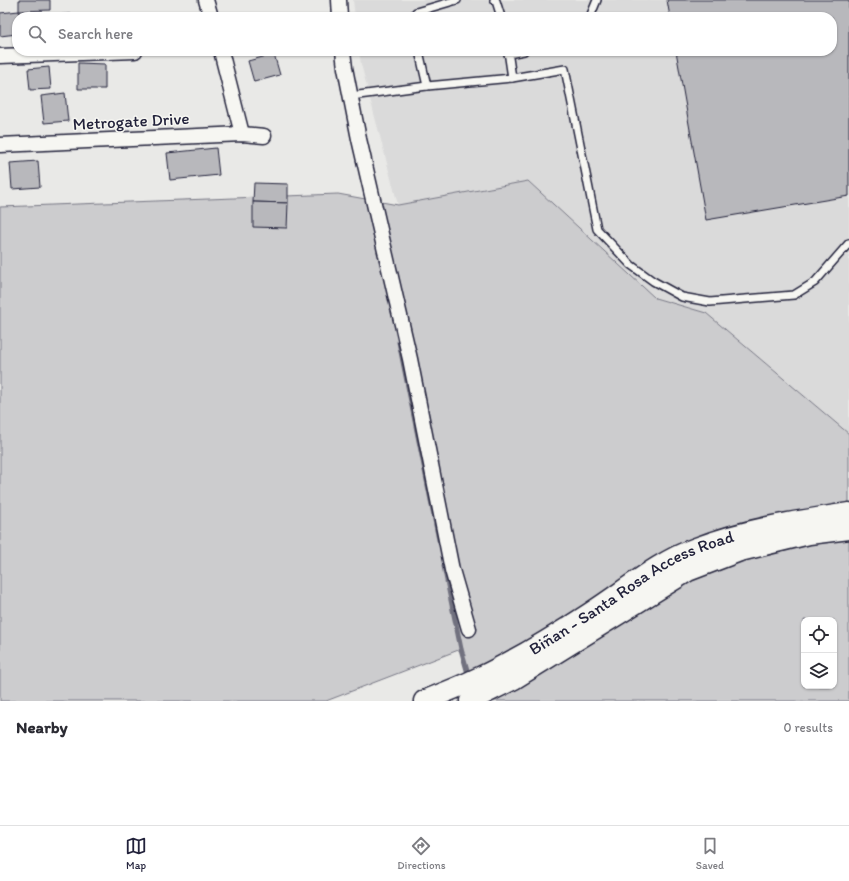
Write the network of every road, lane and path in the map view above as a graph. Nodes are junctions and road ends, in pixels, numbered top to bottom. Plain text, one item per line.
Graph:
1 (206, 0) edge
2 (339, 0) edge
3 (457, 0) edge
4 (494, 0) edge
5 (598, 0) edge
6 (210, 12) edge
7 (340, 12) edge
8 (416, 12) edge
9 (499, 12) edge
10 (592, 12) edge
11 (0, 56) edge
12 (12, 56) edge
13 (222, 56) edge
14 (345, 56) edge
15 (420, 56) edge
16 (508, 56) edge
17 (512, 78) junction
18 (427, 86) junction
19 (351, 96) junction
20 (242, 134) junction
21 (264, 136) dead end
22 (0, 145) edge
23 (849, 243) edge
24 (849, 513) edge
25 (807, 527) junction
26 (849, 529) edge
27 (469, 629) dead end
28 (478, 691) edge
29 (424, 701) edge

1 - 6 street
2 - 7 street
3 - 8 lane
4 - 9 lane
5 - 10 lane
11 - 12 street
13 - 20 street
14 - 19 street
15 - 18 lane
16 - 17 lane
17 - 18 lane
17 - 23 lane
18 - 19 lane
19 - 27 street
20 - 21 street, Metrogate Drive
20 - 22 street, Metrogate Drive
24 - 25 main road, Biñan - Santa Rosa Access Road
25 - 26 main road, Biñan - Santa Rosa Access Road
25 - 28 main road, Biñan - Santa Rosa Access Road
28 - 29 main road, Biñan - Santa Rosa Access Road

